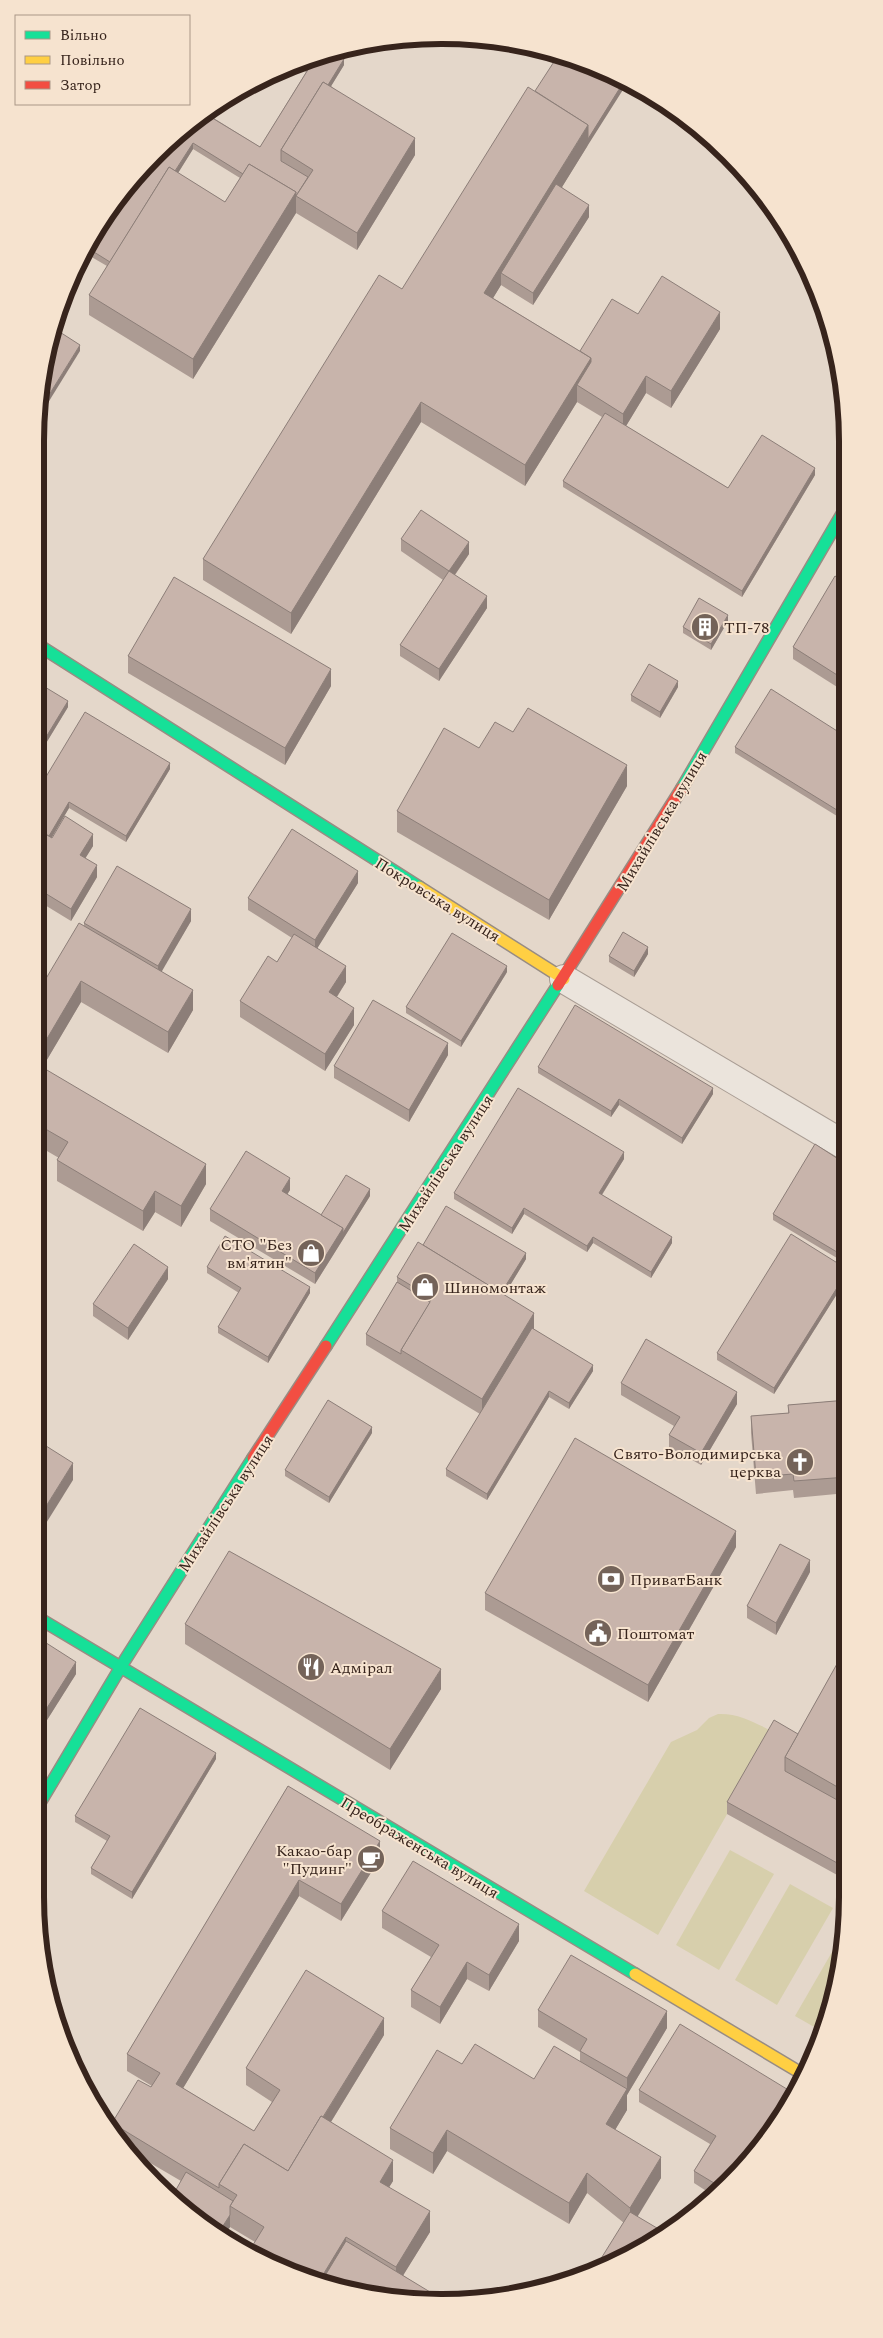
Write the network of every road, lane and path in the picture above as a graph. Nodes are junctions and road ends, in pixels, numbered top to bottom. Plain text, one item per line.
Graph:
1 (839, 519) edge
2 (44, 649) edge
3 (564, 979) junction
4 (839, 1142) edge
5 (44, 1621) edge
6 (121, 1668) junction
7 (44, 1796) edge
8 (798, 2071) edge

1 - 3 street, Михайлівська вулиця
2 - 3 street, Покровська вулиця
3 - 4 street, Покровська вулиця
3 - 6 street, Михайлівська вулиця
5 - 6 street, Преображенська вулиця
6 - 7 street, Михайлівська вулиця
6 - 8 street, Преображенська вулиця

